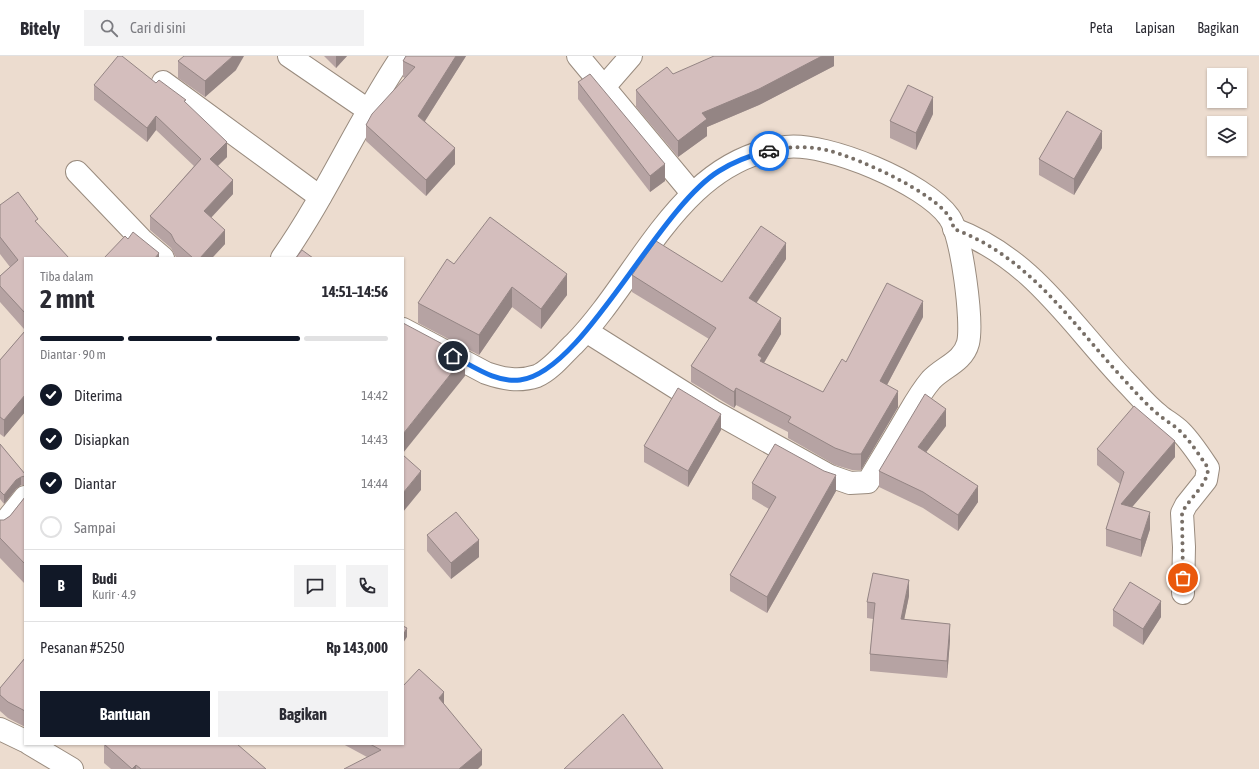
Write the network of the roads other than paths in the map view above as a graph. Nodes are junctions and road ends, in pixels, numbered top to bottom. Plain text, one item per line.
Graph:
1 (288, 56) edge
2 (402, 56) edge
3 (578, 56) edge
4 (631, 56) edge
5 (163, 82) edge
6 (604, 87) junction
7 (368, 110) junction
8 (77, 172) dead end
9 (692, 193) junction
10 (320, 197) junction
11 (954, 229) junction
12 (162, 257) edge
13 (283, 257) edge
14 (404, 330) edge
15 (586, 331) junction
16 (24, 498) edge
17 (2, 522) edge
18 (1183, 593) dead end
19 (0, 729) edge
20 (24, 741) edge
21 (32, 745) edge
22 (72, 769) edge

1 - 7 street
2 - 7 street
3 - 6 street
4 - 6 street
5 - 10 street
6 - 9 street
7 - 10 street
8 - 12 street
9 - 11 street
9 - 15 street
10 - 13 street
11 - 15 street
11 - 18 street
14 - 15 street
16 - 17 street
19 - 20 street
21 - 22 street

